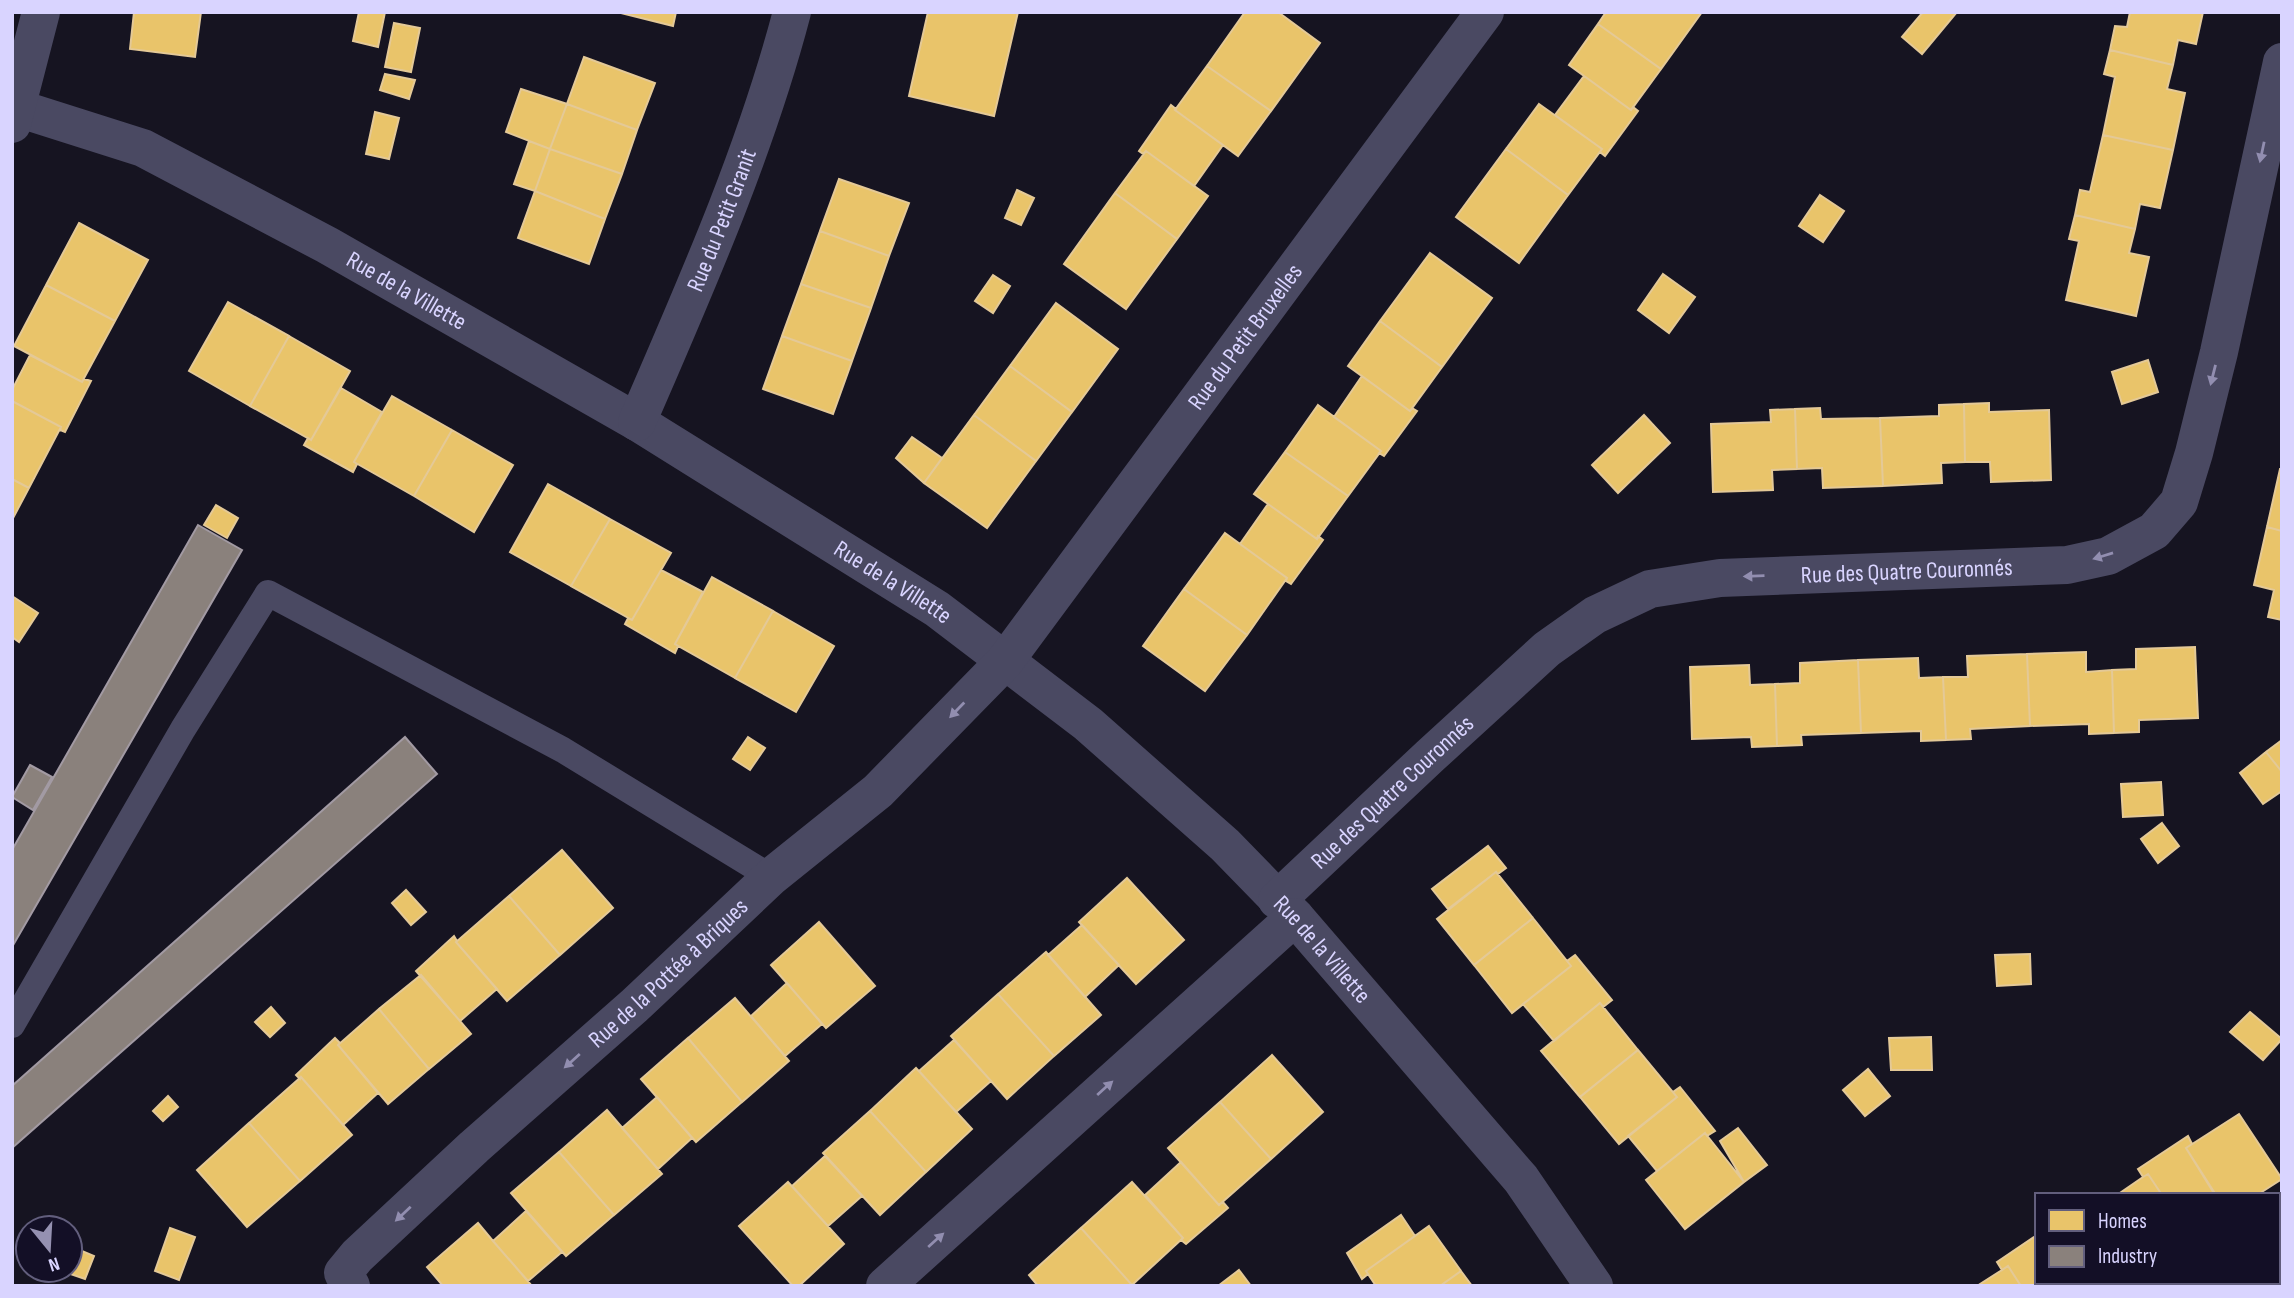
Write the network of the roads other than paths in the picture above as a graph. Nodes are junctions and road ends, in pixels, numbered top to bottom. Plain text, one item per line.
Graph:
1 (41, 12) edge
2 (792, 12) edge
3 (1485, 12) edge
4 (2282, 62) edge
5 (15, 116) edge
6 (637, 422) junction
7 (1004, 662) junction
8 (771, 877) junction
9 (1286, 908) junction
10 (12, 1025) edge
11 (351, 1286) edge
12 (885, 1286) edge
13 (1594, 1286) edge

1 - 5 street
2 - 6 street, Rue du Petit Granit
3 - 7 street, Rue du Petit Bruxelles
4 -> 9 street, Rue des Quatre Couronnés
5 - 6 street, Rue de la Villette
6 - 7 street, Rue de la Villette
7 -> 8 street, Rue de la Pottée à Briques
7 - 9 street, Rue de la Villette
8 - 10 lane
8 -> 11 street, Rue de la Pottée à Briques
12 -> 9 street
9 - 13 street, Rue de la Villette

